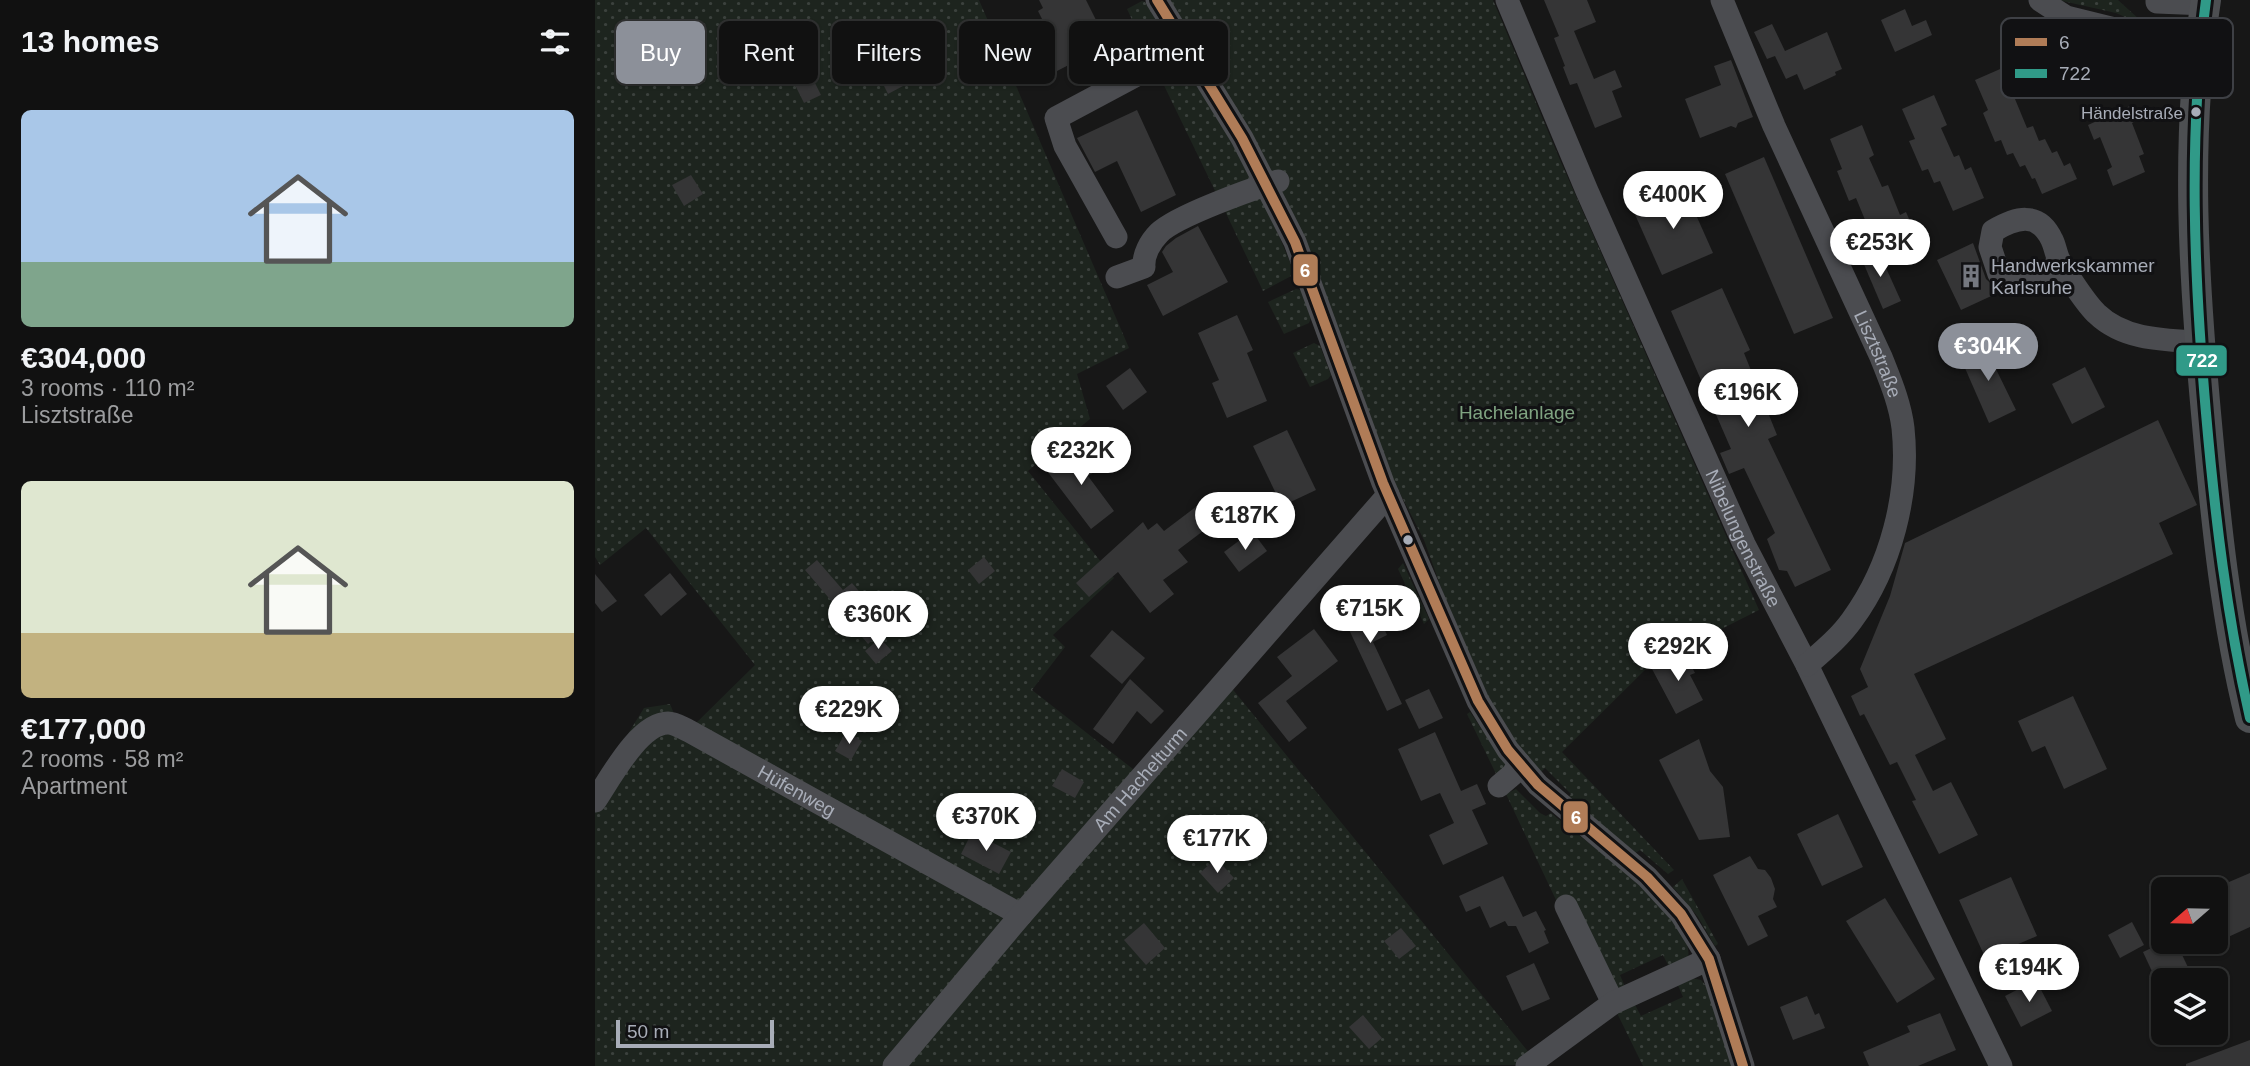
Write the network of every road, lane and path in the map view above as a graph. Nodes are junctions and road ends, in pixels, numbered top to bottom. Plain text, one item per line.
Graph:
1 (1157, 0) edge
2 (1507, 0) edge
3 (1722, 0) edge
4 (2040, 0) edge
5 (2157, 1) edge
6 (2206, 2) edge
7 (2070, 18) edge
8 (1170, 21) edge
9 (1120, 84) edge
10 (1210, 84) edge
11 (2196, 98) edge
12 (1273, 182) junction
13 (1116, 237) dead end
14 (2059, 261) dead end
15 (1117, 277) dead end
16 (2200, 342) junction
17 (1388, 495) junction
18 (1807, 665) junction
19 (2250, 718) edge
20 (1518, 763) junction
21 (1499, 786) dead end
22 (595, 801) edge
23 (1566, 905) dead end
24 (1021, 915) junction
25 (1709, 960) junction
26 (1613, 1003) junction
27 (894, 1066) edge
28 (1527, 1066) edge
29 (1743, 1066) edge
30 (2001, 1066) edge

1 - 8 street
2 - 18 street, Nibelungenstraße
3 - 18 street, Lisztstraße
4 - 7 street
5 - 6 street
9 - 13 street
10 - 12 street
11 - 16 main road
12 - 15 street
12 - 17 street
14 - 16 street
16 - 19 main road
17 - 20 street
17 - 24 street, Am Hachelturm
18 - 30 street, Nibelungenstraße
20 - 21 street
20 - 25 street
22 - 24 street, Hüfenweg
23 - 26 street
24 - 27 street, Am Hachelturm
25 - 26 street
25 - 29 street
26 - 28 street

